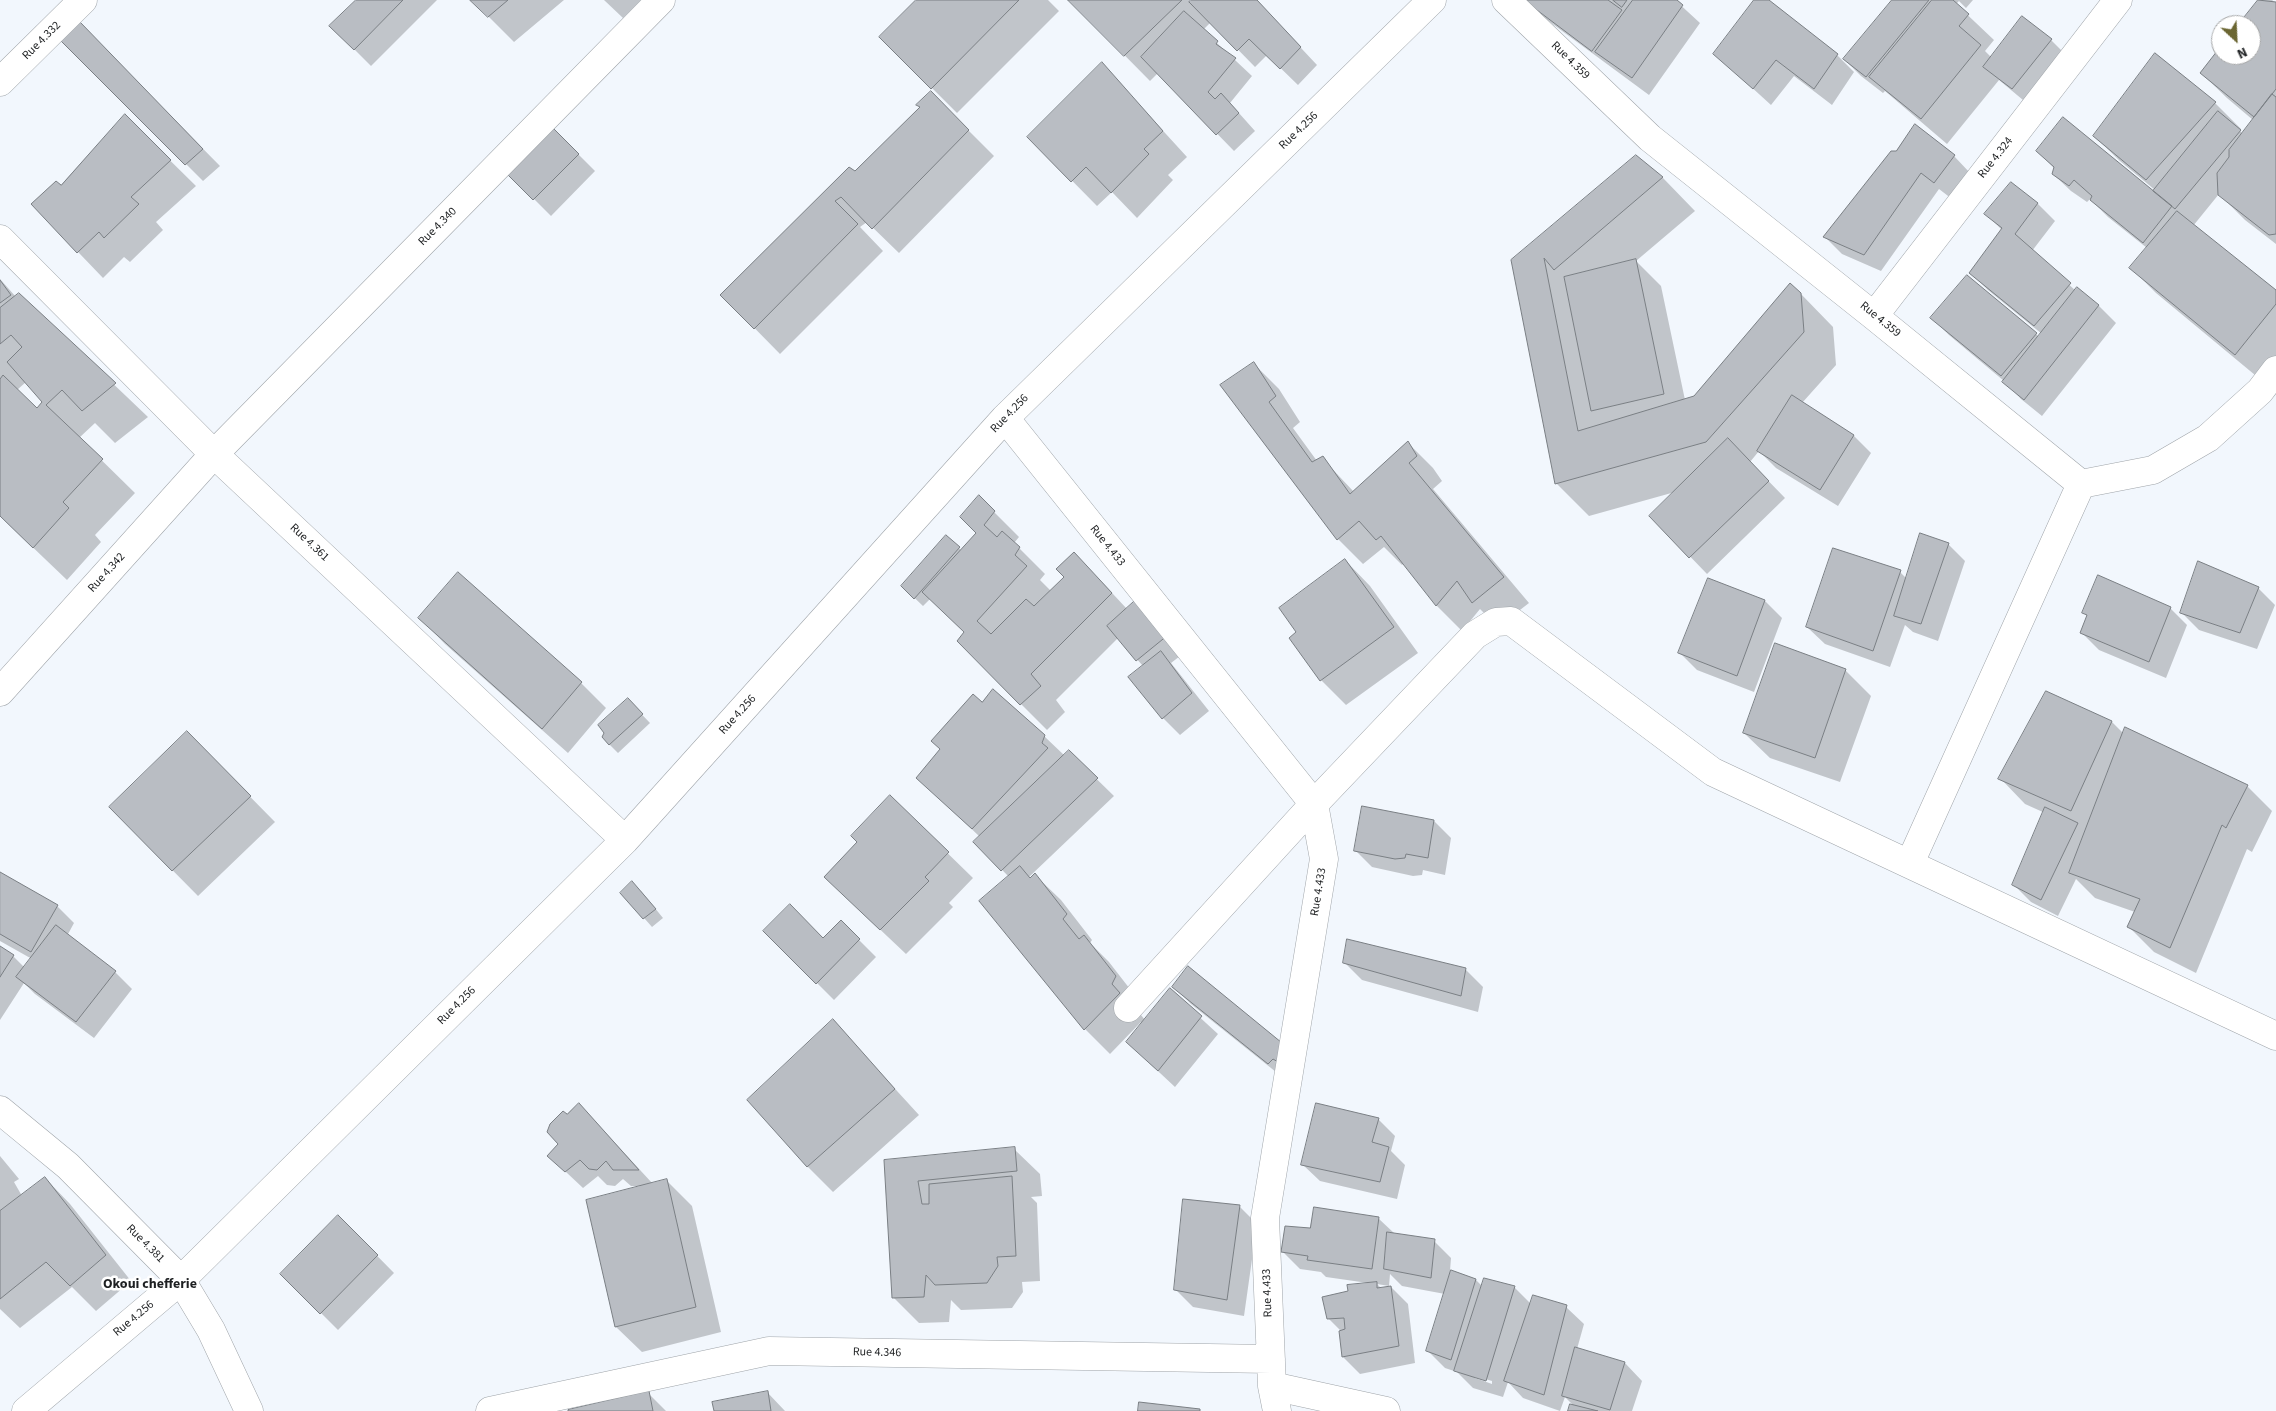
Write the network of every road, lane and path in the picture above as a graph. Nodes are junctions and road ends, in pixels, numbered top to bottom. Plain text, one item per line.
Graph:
1 (83, 0) edge
2 (661, 0) edge
3 (1432, 0) edge
4 (1506, 0) edge
5 (2118, 0) edge
6 (0, 82) edge
7 (0, 239) edge
8 (1874, 316) junction
9 (2276, 370) edge
10 (1005, 418) junction
11 (214, 454) junction
12 (2081, 484) junction
13 (0, 692) edge
14 (1314, 804) junction
15 (625, 840) junction
16 (1910, 863) junction
17 (1128, 1008) dead end
18 (2276, 1036) edge
19 (0, 1110) edge
20 (181, 1280) junction
21 (1270, 1359) junction
22 (1275, 1398) edge
23 (26, 1411) edge
24 (249, 1411) edge
25 (490, 1411) edge
26 (1386, 1411) edge

1 - 6 street, Rue 4.332
2 - 11 street, Rue 4.340
3 - 10 street, Rue 4.256
4 - 8 street, Rue 4.359
5 - 8 street, Rue 4.324
7 - 11 street, Rue 4.361
8 - 12 street, Rue 4.359
9 - 12 street
10 - 14 street, Rue 4.433
10 - 15 street, Rue 4.256
11 - 13 street, Rue 4.342
11 - 15 street, Rue 4.361
12 - 16 street
14 - 16 street
14 - 17 street
14 - 21 street, Rue 4.433
15 - 20 street, Rue 4.256
16 - 18 street
19 - 20 street, Rue 4.381
20 - 23 street, Rue 4.256
20 - 24 street, Rue 4.381
21 - 22 street, Rue 4.433
21 - 25 street, Rue 4.346
22 - 26 street

